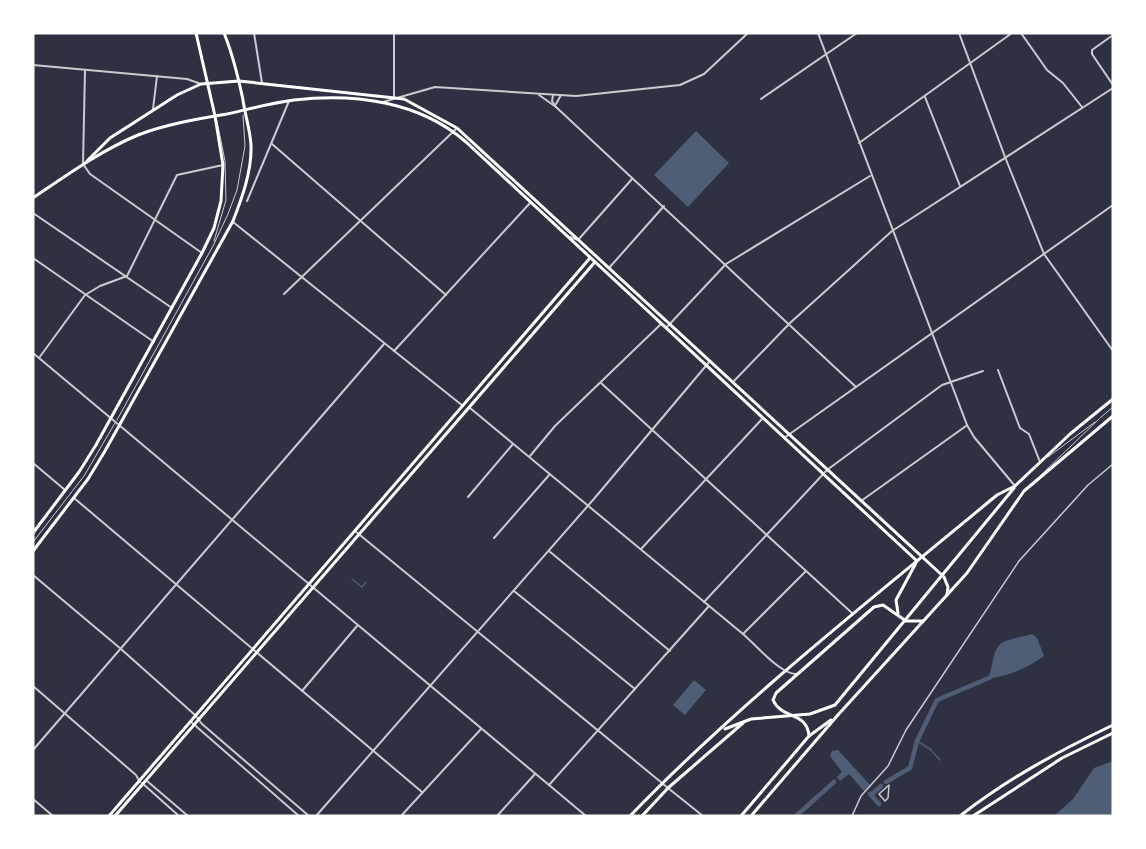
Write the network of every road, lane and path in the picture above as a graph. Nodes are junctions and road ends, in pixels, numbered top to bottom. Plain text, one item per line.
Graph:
1 (196, 33) edge
2 (224, 33) edge
3 (254, 33) edge
4 (394, 33) edge
5 (748, 33) edge
6 (818, 33) edge
7 (857, 33) edge
8 (959, 33) edge
9 (1012, 33) edge
10 (1021, 33) edge
11 (1113, 35) edge
12 (826, 54) junction
13 (970, 62) junction
14 (33, 65) edge
15 (85, 70) junction
16 (157, 76) junction
17 (240, 81) junction
18 (207, 83) junction
19 (201, 84) junction
20 (262, 84) junction
21 (1113, 87) edge
22 (533, 94) junction
23 (553, 95) junction
24 (561, 95) junction
25 (925, 95) junction
26 (394, 98) junction
27 (761, 99) dead end
28 (289, 101) junction
29 (383, 102) junction
30 (556, 107) junction
31 (1082, 107) junction
32 (153, 110) junction
33 (245, 110) junction
34 (215, 116) junction
35 (455, 130) junction
36 (859, 143) junction
37 (272, 144) junction
38 (1005, 157) junction
39 (485, 160) junction
40 (87, 161) junction
41 (82, 164) junction
42 (223, 165) junction
43 (499, 166) junction
44 (870, 176) junction
45 (633, 178) junction
46 (960, 186) junction
47 (528, 193) junction
48 (243, 197) junction
49 (33, 198) edge
50 (531, 202) junction
51 (1113, 205) edge
52 (542, 206) junction
53 (664, 206) junction
54 (33, 213) edge
55 (233, 221) junction
56 (361, 221) junction
57 (155, 222) junction
58 (892, 231) junction
59 (567, 236) junction
60 (578, 240) junction
61 (213, 246) junction
62 (202, 253) junction
63 (1044, 254) junction
64 (592, 256) junction
65 (33, 258) edge
66 (597, 260) junction
67 (726, 264) junction
68 (609, 268) junction
69 (127, 276) junction
70 (302, 277) junction
71 (284, 294) dead end
72 (85, 295) junction
73 (446, 295) junction
74 (172, 308) junction
75 (790, 323) junction
76 (661, 324) junction
77 (670, 324) junction
78 (666, 328) junction
79 (931, 334) junction
80 (154, 342) junction
81 (384, 344) junction
82 (394, 351) junction
83 (1113, 351) edge
84 (33, 353) edge
85 (39, 358) junction
86 (710, 361) junction
87 (706, 365) junction
88 (998, 370) dead end
89 (983, 371) dead end
90 (733, 382) junction
91 (950, 382) junction
92 (601, 383) junction
93 (856, 387) junction
94 (1113, 399) edge
95 (463, 406) junction
96 (470, 408) junction
97 (1113, 408) edge
98 (1113, 416) edge
99 (763, 418) junction
100 (111, 419) junction
101 (1099, 419) junction
102 (115, 423) junction
103 (967, 425) junction
104 (119, 427) junction
105 (652, 429) junction
106 (790, 435) junction
107 (784, 438) junction
108 (513, 443) junction
109 (530, 456) junction
110 (1040, 462) junction
111 (33, 463) edge
112 (1113, 464) edge
113 (1036, 466) junction
114 (828, 470) junction
115 (550, 474) junction
116 (823, 474) junction
117 (707, 478) junction
118 (1015, 486) junction
119 (66, 490) junction
120 (1024, 491) junction
121 (468, 497) dead end
122 (74, 498) junction
123 (861, 501) junction
124 (587, 506) junction
125 (232, 521) junction
126 (34, 531) edge
127 (355, 531) junction
128 (351, 534) junction
129 (359, 534) junction
130 (768, 535) junction
131 (355, 538) junction
132 (494, 538) dead end
133 (33, 542) edge
134 (641, 549) junction
135 (548, 550) junction
136 (33, 551) edge
137 (922, 558) junction
138 (917, 561) junction
139 (806, 571) junction
140 (33, 575) edge
141 (176, 585) junction
142 (308, 585) junction
143 (312, 588) junction
144 (513, 591) junction
145 (947, 595) junction
146 (704, 602) junction
147 (709, 606) junction
148 (852, 613) junction
149 (899, 616) junction
150 (925, 621) junction
151 (357, 626) junction
152 (477, 632) junction
153 (743, 634) junction
154 (121, 649) junction
155 (251, 651) junction
156 (670, 651) junction
157 (255, 654) junction
158 (785, 671) junction
159 (797, 674) junction
160 (33, 686) edge
161 (430, 686) junction
162 (635, 689) junction
163 (302, 691) junction
164 (202, 711) junction
165 (64, 713) junction
166 (195, 715) junction
167 (791, 715) junction
168 (837, 716) junction
169 (198, 719) junction
170 (190, 722) junction
171 (744, 722) junction
172 (1113, 724) edge
173 (193, 725) junction
174 (481, 729) junction
175 (598, 731) junction
176 (720, 731) junction
177 (1113, 733) edge
178 (810, 736) junction
179 (33, 750) edge
180 (374, 751) junction
181 (256, 770) junction
182 (535, 774) junction
183 (252, 775) junction
184 (142, 780) junction
185 (662, 783) junction
186 (549, 785) junction
187 (668, 788) junction
188 (422, 792) junction
189 (33, 799) edge
190 (885, 801) joint
191 (498, 814) edge
192 (53, 816) edge
193 (109, 816) edge
194 (115, 816) edge
195 (179, 816) edge
196 (188, 816) edge
197 (299, 816) edge
198 (309, 816) edge
199 (316, 816) edge
200 (401, 816) edge
201 (503, 816) edge
202 (586, 816) edge
203 (630, 816) edge
204 (642, 816) edge
205 (703, 816) edge
206 (741, 816) edge
207 (751, 816) edge
208 (852, 816) edge
209 (960, 816) edge
210 (972, 816) edge

1 - 18 main road
2 - 17 main road
3 - 20 street
4 - 26 street
5 - 24 street
6 - 12 street
7 - 12 street
8 - 13 street
9 - 13 street
10 - 31 street
11 - 21 street
12 - 27 street
12 - 36 street
13 - 25 street
13 - 38 street
14 - 15 street
15 - 16 street
15 - 41 street
16 - 19 street
16 - 32 street
17 - 18 main road
17 - 20 main road
17 - 33 main road
18 - 19 main road
18 - 34 main road
19 - 32 main road
20 - 26 main road
21 - 31 street
22 - 23 street
22 - 26 street
22 - 30 street
23 - 24 street
23 - 30 street
24 - 30 street
25 - 36 street
25 - 46 street
26 - 29 street
26 - 35 main road
28 - 29 main road
28 - 33 main road
28 - 37 street
29 - 35 main road
30 - 45 street
31 - 38 street
32 - 40 main road
33 - 34 main road
33 - 48 main road
33 - 61 lane
34 - 40 main road
34 - 42 main road
34 - 61 lane
35 - 39 main road
35 - 43 main road
35 - 56 street
36 - 44 street
37 - 48 street
37 - 56 street
38 - 46 street
38 - 63 street
39 - 43 main road
39 - 50 main road
40 - 41 main road
41 - 49 main road
41 - 57 street
42 - 57 street
42 - 62 main road
43 - 47 main road
44 - 58 street
44 - 67 street
45 - 53 street
45 - 60 street
46 - 58 street
47 - 50 main road
47 - 52 main road
48 - 55 main road
50 - 52 main road
50 - 59 main road
50 - 73 street
51 - 63 street
52 - 60 main road
53 - 67 street
53 - 68 street
54 - 69 street
55 - 70 street
55 - 104 main road
56 - 70 street
56 - 73 street
57 - 62 street
57 - 69 street
58 - 75 street
58 - 79 street
59 - 60 street
59 - 64 main road
60 - 64 main road
61 - 102 lane
62 - 74 main road
63 - 79 street
63 - 83 street
64 - 66 main road
64 - 95 main road
65 - 72 street
66 - 68 main road
66 - 76 main road
66 - 96 main road
67 - 75 street
67 - 77 street
68 - 77 main road
69 - 72 street
69 - 74 street
70 - 71 street
70 - 81 street
72 - 80 street
72 - 85 street
73 - 82 street
74 - 80 main road
75 - 90 street
75 - 93 street
76 - 78 main road
76 - 92 street
77 - 78 street
77 - 86 main road
78 - 87 main road
79 - 91 street
79 - 93 street
80 - 100 main road
81 - 82 street
81 - 125 street
82 - 95 street
84 - 85 street
85 - 100 street
86 - 87 street
86 - 90 main road
87 - 99 main road
87 - 105 street
88 - 110 street
89 - 91 street
90 - 106 main road
91 - 103 street
91 - 114 street
92 - 105 street
92 - 109 street
93 - 106 street
94 - 110 main road
95 - 96 main road
95 - 127 main road
96 - 108 street
96 - 129 main road
97 - 101 lane
98 - 120 main road
99 - 107 main road
99 - 117 street
100 - 102 street
100 - 119 main road
101 - 113 lane
101 - 120 lane
102 - 104 street
102 - 133 lane
103 - 118 street
103 - 123 street
104 - 122 main road
104 - 125 street
105 - 117 street
105 - 124 street
106 - 107 street
106 - 114 main road
107 - 116 main road
108 - 109 street
108 - 121 street
109 - 115 street
110 - 113 main road
111 - 119 street
112 - 208 street
113 - 118 main road
114 - 116 street
114 - 123 main road
115 - 124 street
115 - 132 street
116 - 130 street
116 - 138 main road
117 - 130 street
117 - 134 street
118 - 137 main road
118 - 167 main road
119 - 126 main road
120 - 145 main road
122 - 136 main road
122 - 141 street
123 - 137 main road
124 - 134 street
124 - 135 street
125 - 141 street
125 - 142 street
127 - 128 main road
127 - 129 street
128 - 131 main road
128 - 142 main road
129 - 131 main road
129 - 152 street
130 - 139 street
130 - 146 street
131 - 143 main road
134 - 146 street
135 - 144 street
135 - 156 street
137 - 138 main road
137 - 145 main road
138 - 148 main road
138 - 149 main road
139 - 148 street
139 - 153 street
140 - 154 street
141 - 154 street
141 - 155 street
142 - 143 street
142 - 155 main road
143 - 151 street
143 - 157 main road
144 - 152 street
144 - 162 street
145 - 150 main road
146 - 147 street
147 - 153 street
147 - 156 street
148 - 158 main road
149 - 150 main road
149 - 159 main road
150 - 168 main road
151 - 161 street
151 - 163 street
152 - 161 street
152 - 175 street
153 - 158 street
154 - 165 street
154 - 166 street
155 - 157 main road
155 - 164 main road
156 - 162 street
157 - 163 street
157 - 164 main road
158 - 159 street
158 - 176 main road
159 - 167 main road
160 - 165 street
161 - 174 street
161 - 180 street
162 - 175 street
163 - 180 street
164 - 166 main road
164 - 169 main road
165 - 179 street
165 - 184 street
166 - 169 street
166 - 170 main road
167 - 171 main road
167 - 178 main road
168 - 178 main road
168 - 207 main road
169 - 173 main road
169 - 181 street
170 - 173 street
170 - 184 main road
171 - 176 main road
171 - 187 main road
172 - 209 main road
173 - 183 street
173 - 184 main road
174 - 182 street
174 - 188 street
175 - 185 street
175 - 186 street
176 - 185 main road
177 - 210 main road
178 - 206 main road
180 - 188 street
180 - 199 street
181 - 183 street
181 - 198 street
182 - 186 street
182 - 191 street
183 - 197 street
184 - 193 main road
184 - 194 main road
184 - 195 street
184 - 196 street
185 - 187 street
185 - 203 main road
186 - 202 street
187 - 204 main road
187 - 205 street
188 - 200 street
189 - 192 street
190 - 190 street
191 - 201 street

